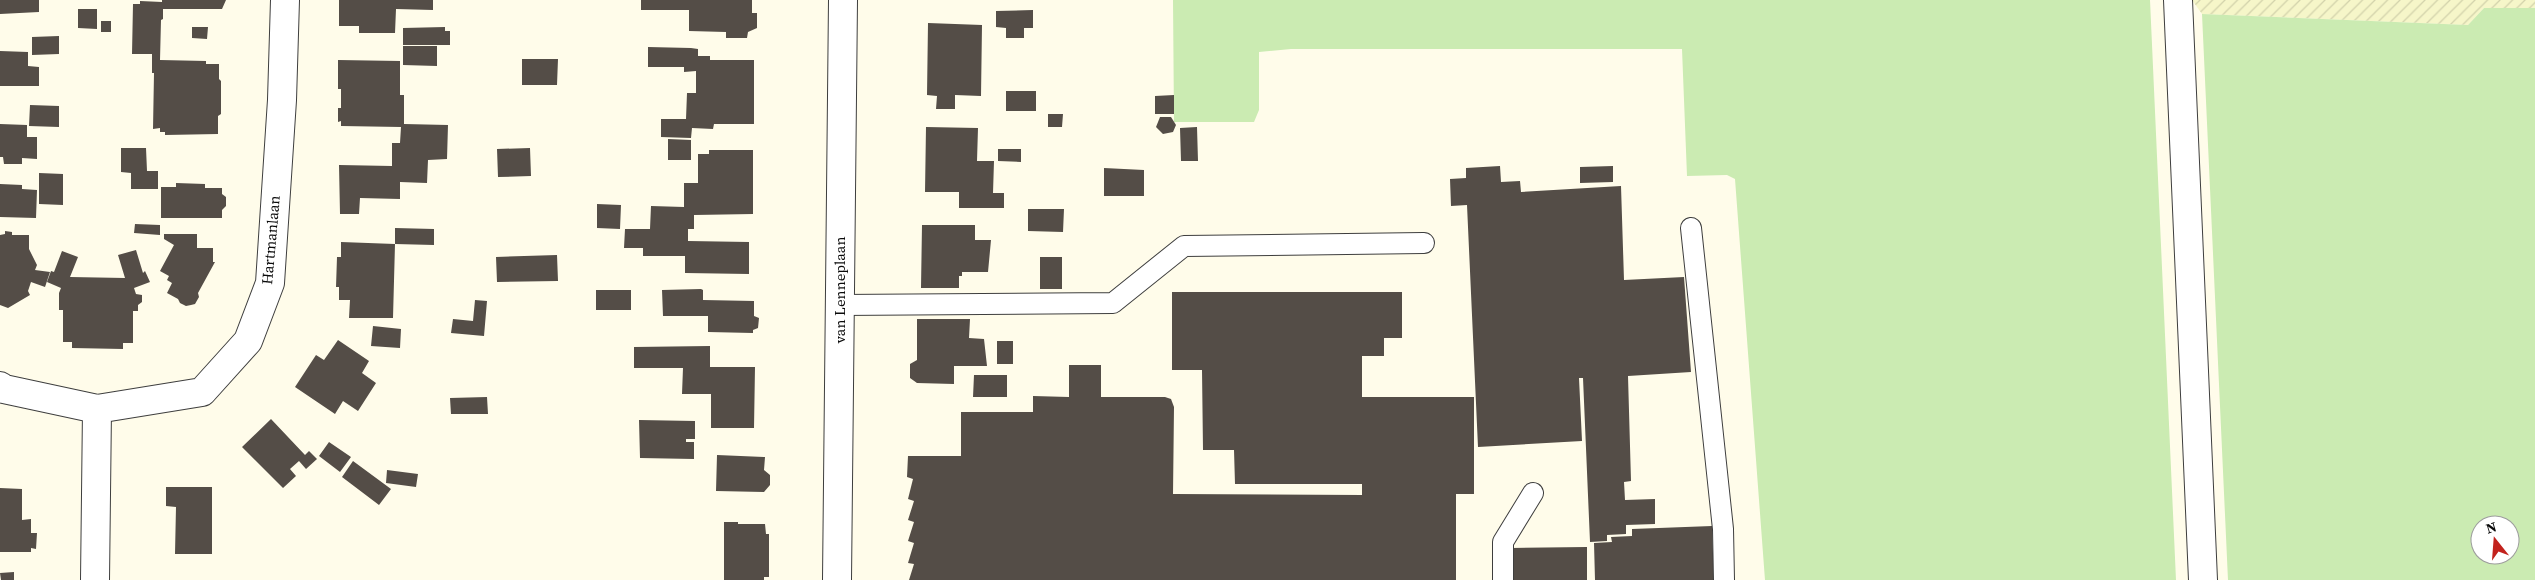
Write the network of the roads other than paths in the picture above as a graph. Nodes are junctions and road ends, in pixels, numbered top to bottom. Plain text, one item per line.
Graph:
1 (285, 0) edge
2 (843, 0) edge
3 (2178, 0) edge
4 (1692, 228) dead end
5 (1424, 243) dead end
6 (840, 305) junction
7 (0, 386) edge
8 (97, 409) junction
9 (1534, 493) dead end
10 (95, 580) edge
11 (837, 580) edge
12 (1503, 580) edge
13 (1724, 580) edge
14 (2203, 580) edge

1 - 8 street, Hartmanlaan
2 - 6 street, van Lenneplaan
3 - 14 street
4 - 13 lane
5 - 6 lane
6 - 11 street, van Lenneplaan
7 - 8 street
8 - 10 street
9 - 12 lane

